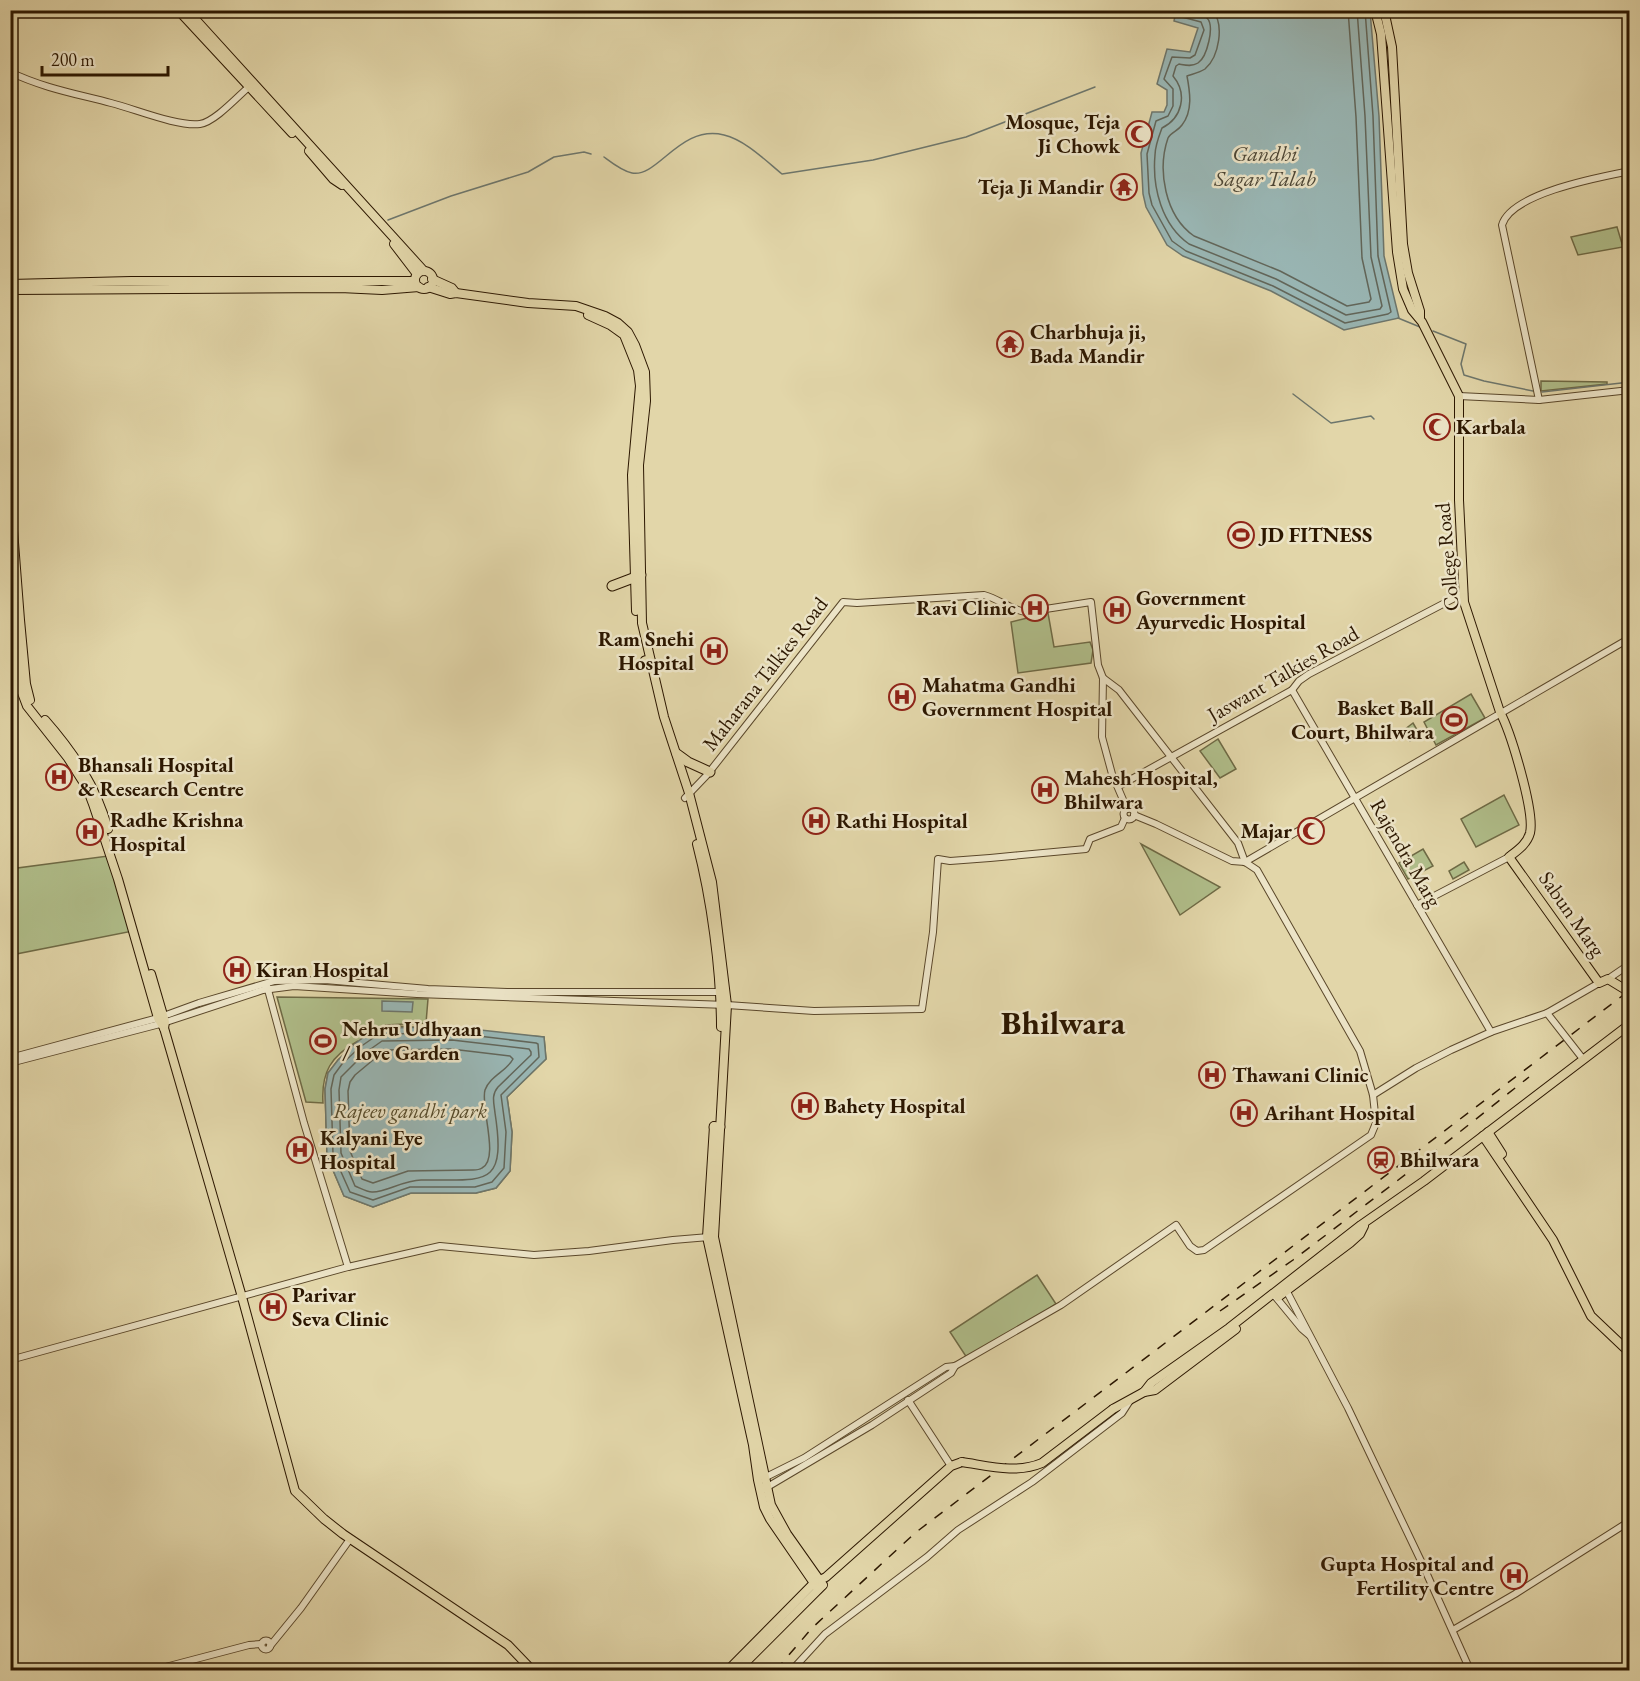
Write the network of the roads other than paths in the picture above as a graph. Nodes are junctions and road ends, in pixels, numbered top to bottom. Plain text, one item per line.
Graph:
1 (178, 10) edge
2 (186, 10) edge
3 (1375, 10) edge
4 (1384, 10) edge
5 (10, 72) edge
6 (251, 85) junction
7 (1629, 171) edge
8 (422, 280) junction
9 (10, 284) edge
10 (10, 290) edge
11 (1420, 318) junction
12 (1629, 390) edge
13 (1459, 396) junction
14 (1539, 400) junction
15 (10, 491) edge
16 (638, 575) junction
17 (10, 577) edge
18 (612, 586) dead end
19 (1464, 593) junction
20 (15, 625) edge
21 (1629, 638) edge
22 (647, 661) junction
23 (1103, 678) junction
24 (1292, 690) junction
25 (1500, 712) junction
26 (676, 754) junction
27 (1169, 756) junction
28 (710, 772) junction
29 (1119, 786) junction
30 (687, 796) junction
31 (1356, 799) junction
32 (1127, 809) junction
33 (1134, 816) junction
34 (1125, 818) junction
35 (1509, 857) junction
36 (1245, 862) junction
37 (1417, 905) junction
38 (1629, 964) edge
39 (1608, 979) junction
40 (1599, 983) junction
41 (267, 986) junction
42 (1626, 990) dead end
43 (723, 992) junction
44 (724, 1005) junction
45 (1547, 1012) junction
46 (162, 1022) junction
47 (1629, 1024) edge
48 (1491, 1032) junction
49 (10, 1058) edge
50 (1583, 1059) junction
51 (10, 1063) edge
52 (1373, 1095) junction
53 (1485, 1134) junction
54 (710, 1237) junction
55 (348, 1267) junction
56 (1286, 1288) junction
57 (1275, 1296) junction
58 (242, 1297) junction
59 (1310, 1335) junction
60 (1629, 1345) edge
61 (1629, 1353) edge
62 (10, 1360) edge
63 (955, 1366) junction
64 (1131, 1399) junction
65 (908, 1400) junction
66 (951, 1466) junction
67 (762, 1479) junction
68 (764, 1489) junction
69 (1629, 1521) edge
70 (350, 1539) junction
71 (822, 1581) junction
72 (1453, 1630) junction
73 (521, 1658) junction
74 (154, 1671) edge
75 (524, 1671) edge
76 (532, 1671) edge
77 (728, 1671) edge
78 (738, 1671) edge
79 (792, 1671) edge
80 (1470, 1671) edge

1 - 6 main road
2 - 6 main road
3 - 11 main road, College Road
4 - 11 main road, College Road
5 - 6 street
6 - 8 main road
7 - 14 street
8 - 9 main road
8 - 10 main road
8 - 16 main road
11 - 13 main road, College Road
12 - 14 street
13 - 14 street
13 - 19 main road, College Road
15 - 20 main road
16 - 18 highway
16 - 22 main road
17 - 20 main road
19 - 24 street, Jaswant Talkies Road
19 - 25 main road, College Road
20 - 46 main road
21 - 25 street
22 - 26 main road
22 - 30 main road
23 - 27 street
23 - 28 street, Maharana Talkies Road
23 - 29 street
24 - 27 street, Jaswant Talkies Road
24 - 31 street, Rajendra Marg
25 - 31 street
25 - 35 main road, College Road
26 - 28 highway
26 - 30 main road
27 - 29 street, Jaswant Talkies Road
27 - 36 street
28 - 30 street, Maharana Talkies Road
29 - 32 street
30 - 43 main road
31 - 36 street
31 - 37 street, Rajendra Marg
32 - 33 street
32 - 34 street
33 - 34 street
33 - 36 street
34 - 44 street
35 - 37 street
35 - 40 main road, Sabun Marg
36 - 52 street
37 - 48 street, Rajendra Marg
38 - 39 street
39 - 40 main road, Sabun Marg
39 - 42 main road
40 - 45 street
41 - 43 street
41 - 44 street
41 - 46 street
41 - 55 street
43 - 44 main road
44 - 54 main road
45 - 48 street
45 - 50 street
46 - 49 street
46 - 51 street
46 - 58 main road
47 - 50 main road
48 - 52 street
50 - 53 main road
52 - 63 street
53 - 56 main road
53 - 60 main road
53 - 61 main road
54 - 55 street
54 - 67 main road
55 - 58 street
56 - 57 main road
56 - 59 street
57 - 59 street
57 - 64 main road
58 - 62 street
58 - 70 main road
59 - 72 street
63 - 65 street
63 - 67 street
64 - 66 main road, bridge
64 - 79 street
65 - 66 street
65 - 68 street
66 - 71 main road
67 - 68 main road
68 - 71 main road
69 - 72 street
70 - 73 main road
70 - 74 street
71 - 77 main road
71 - 78 main road
72 - 80 street
73 - 75 main road
73 - 76 main road

